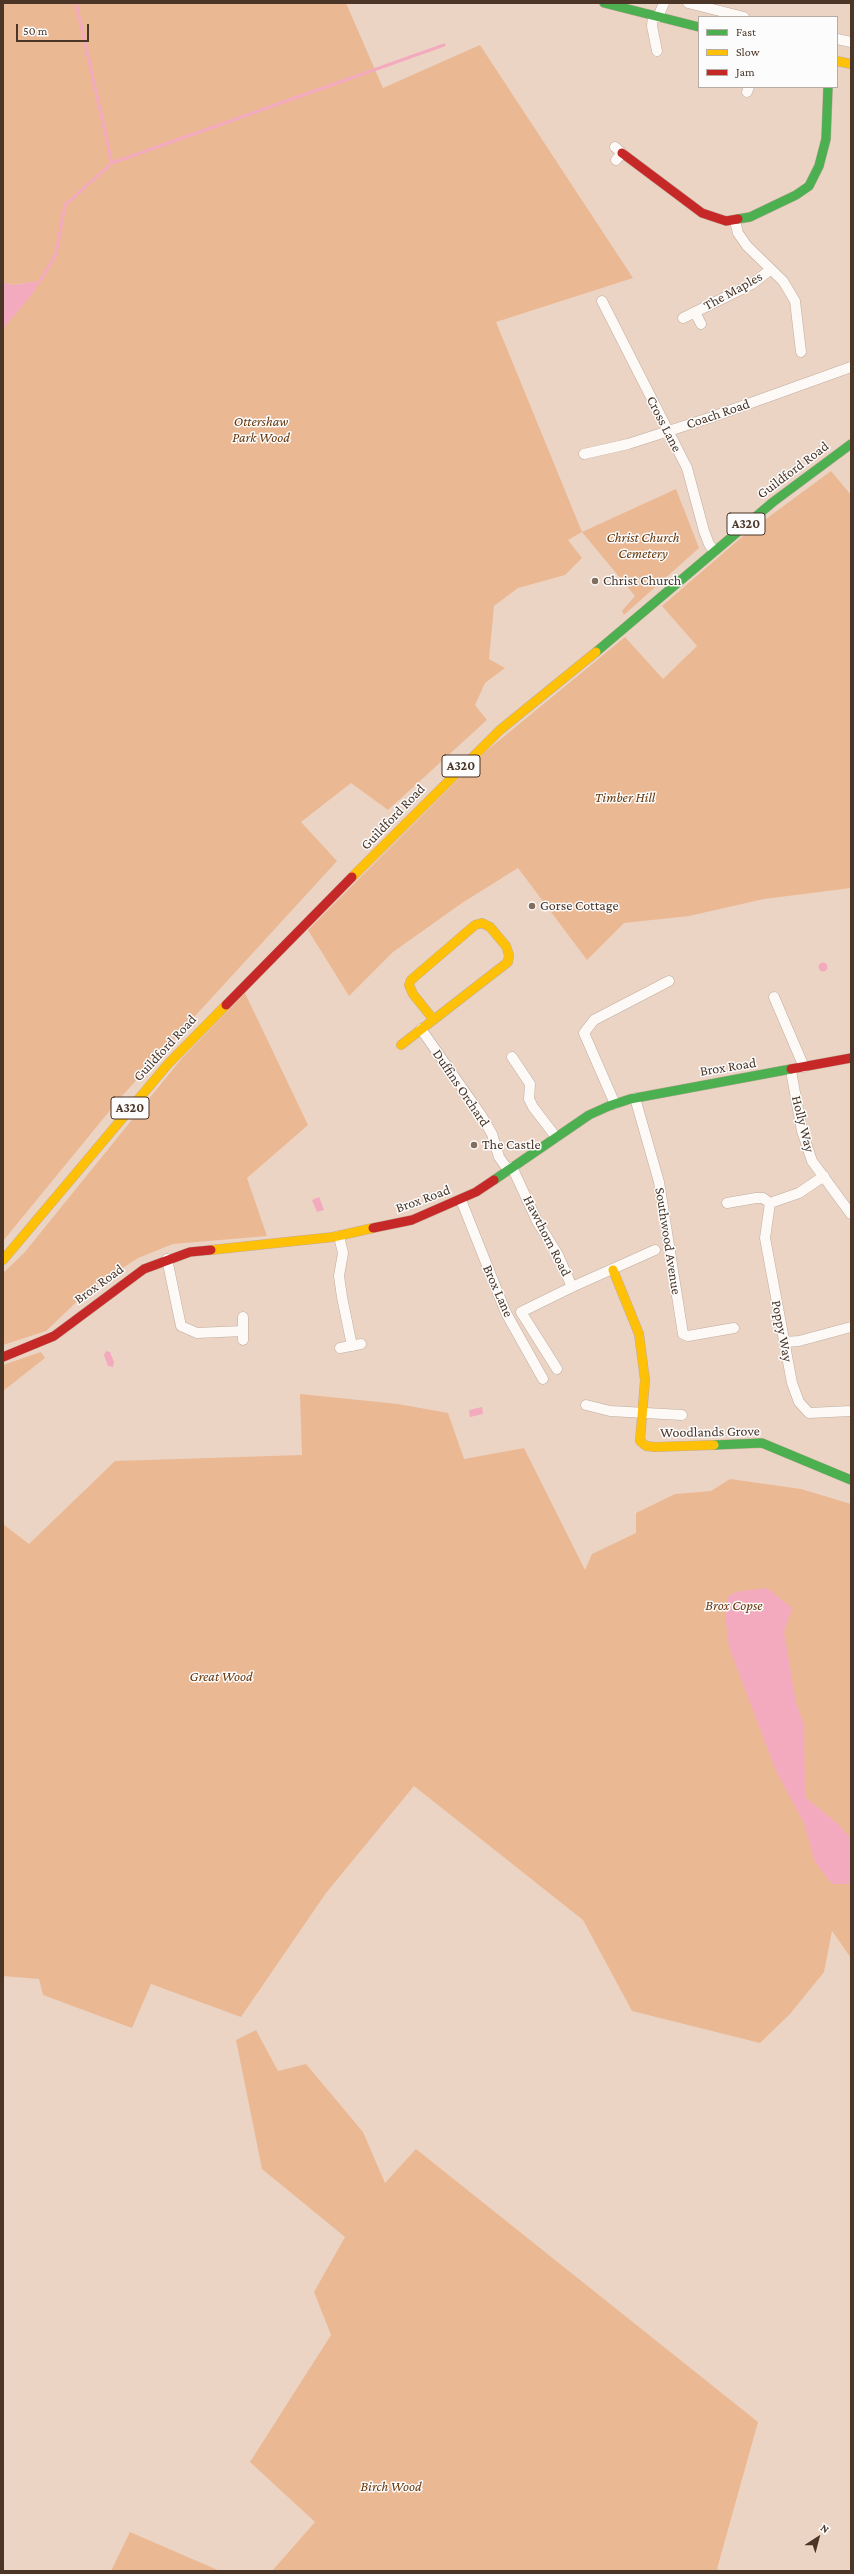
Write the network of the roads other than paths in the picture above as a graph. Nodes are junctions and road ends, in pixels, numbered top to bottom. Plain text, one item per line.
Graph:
1 (604, 3) edge
2 (664, 3) edge
3 (688, 3) edge
4 (740, 16) edge
5 (655, 17) junction
6 (698, 27) edge
7 (838, 39) edge
8 (851, 42) edge
9 (657, 51) dead end
10 (838, 61) edge
11 (851, 64) edge
12 (828, 88) edge
13 (618, 154) dead end
14 (735, 221) junction
15 (770, 270) junction
16 (602, 301) dead end
17 (695, 312) junction
18 (683, 318) dead end
19 (701, 324) dead end
20 (801, 352) dead end
21 (851, 367) edge
22 (668, 431) junction
23 (851, 444) edge
24 (584, 454) dead end
25 (714, 551) junction
26 (669, 981) dead end
27 (772, 1000) dead end
28 (433, 1019) junction
29 (421, 1029) junction
30 (401, 1045) dead end
31 (512, 1057) dead end
32 (851, 1058) edge
33 (804, 1068) junction
34 (791, 1070) junction
35 (635, 1098) junction
36 (615, 1104) junction
37 (556, 1137) junction
38 (510, 1169) junction
39 (824, 1176) junction
40 (461, 1200) junction
41 (727, 1203) dead end
42 (770, 1203) junction
43 (849, 1209) edge
44 (339, 1236) junction
45 (655, 1250) dead end
46 (167, 1259) junction
47 (3, 1260) edge
48 (613, 1270) junction
49 (572, 1287) junction
50 (243, 1317) dead end
51 (851, 1327) edge
52 (734, 1328) dead end
53 (785, 1342) junction
54 (340, 1348) dead end
55 (3, 1357) edge
56 (557, 1369) dead end
57 (543, 1379) dead end
58 (586, 1405) dead end
59 (851, 1411) edge
60 (644, 1413) junction
61 (682, 1415) dead end
62 (851, 1480) edge

1 - 5 street
2 - 5 street
3 - 4 street
5 - 6 street
5 - 9 street
7 - 8 street
10 - 11 street
12 - 14 street
13 - 14 street
14 - 15 street, The Maples
15 - 17 street, The Maples
15 - 20 street, The Maples
16 - 22 street, Cross Lane
17 - 18 street, The Maples
17 - 19 street, The Maples
21 - 22 street, Coach Road
22 - 24 street, Coach Road
22 - 25 street, Cross Lane
23 - 25 street, Guildford Road / A320
25 - 47 street, Guildford Road / A320
26 - 36 street
27 - 33 street
28 - 28 street
28 - 29 street
29 - 30 street
29 - 38 street, Duffins Orchard
31 - 37 street
32 - 33 street, Brox Road
33 - 34 street, Brox Road
34 - 35 street, Brox Road
34 - 39 street, Holly Way
35 - 36 street, Brox Road
35 - 52 street, Southwood Avenue
36 - 37 street, Brox Road
37 - 38 street, Brox Road
38 - 40 street, Brox Road
38 - 49 street, Hawthorn Road
39 - 42 street
39 - 43 street, Holly Way
40 - 44 street, Brox Road
40 - 57 street, Brox Lane
41 - 42 street
42 - 53 street, Poppy Way
44 - 46 street, Brox Road
44 - 54 street
45 - 48 street, Hawthorn Road
46 - 50 street
46 - 55 street, Brox Road
48 - 49 street, Hawthorn Road
48 - 60 street
49 - 56 street
51 - 53 street
53 - 59 street, Poppy Way
58 - 60 street
60 - 61 street
60 - 62 street, Woodlands Grove

